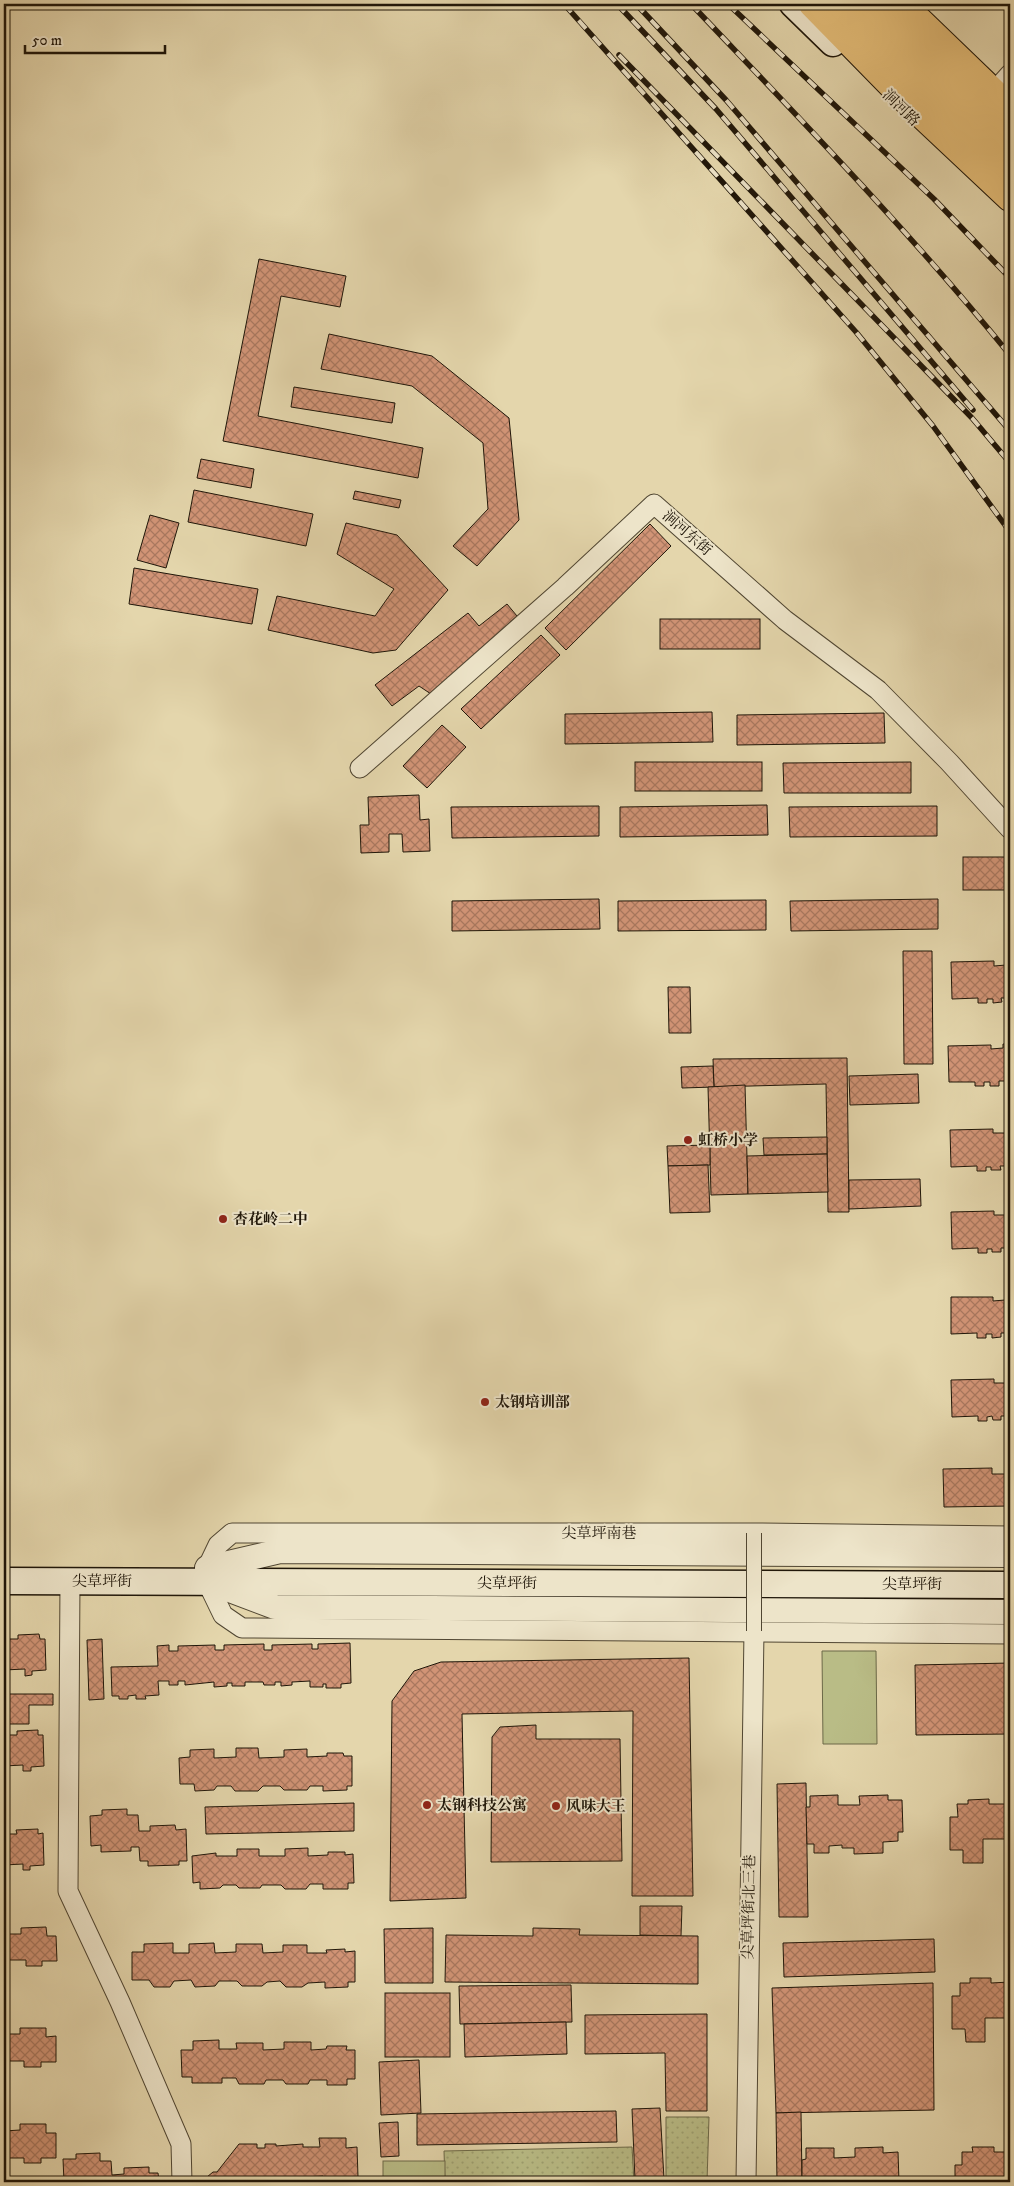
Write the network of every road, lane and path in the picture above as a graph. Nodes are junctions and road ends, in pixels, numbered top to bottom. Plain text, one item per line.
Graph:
1 (793, 4) edge
2 (813, 4) edge
3 (840, 4) edge
4 (872, 4) edge
5 (901, 4) edge
6 (914, 4) edge
7 (1008, 90) edge
8 (1010, 137) edge
9 (1010, 167) edge
10 (1010, 197) edge
11 (1010, 212) edge
12 (360, 768) dead end
13 (1010, 829) edge
14 (754, 1533) junction
15 (1010, 1536) edge
16 (1010, 1555) edge
17 (4, 1568) edge
18 (1010, 1571) edge
19 (207, 1575) junction
20 (4, 1581) edge
21 (70, 1581) junction
22 (1010, 1585) edge
23 (1010, 1612) edge
24 (754, 1631) junction
25 (1010, 1634) edge
26 (182, 2182) edge
27 (746, 2182) edge

1 - 11 main road, 涧河路
2 - 10 main road
3 - 9 main road
4 - 8 main road
5 - 7 main road
6 - 7 main road
12 - 13 street, 涧河东街
14 - 15 street, 尖草坪南巷
14 - 19 street, 尖草坪南巷
14 - 24 street, bridge
16 - 19 street
17 - 19 main road, 尖草坪街
18 - 19 main road, 尖草坪街
19 - 21 main road, 尖草坪街
19 - 22 main road, 尖草坪街
19 - 23 street
19 - 24 street
20 - 21 main road, 尖草坪街
21 - 26 street
24 - 25 street
24 - 27 street, 尖草坪街北三巷

